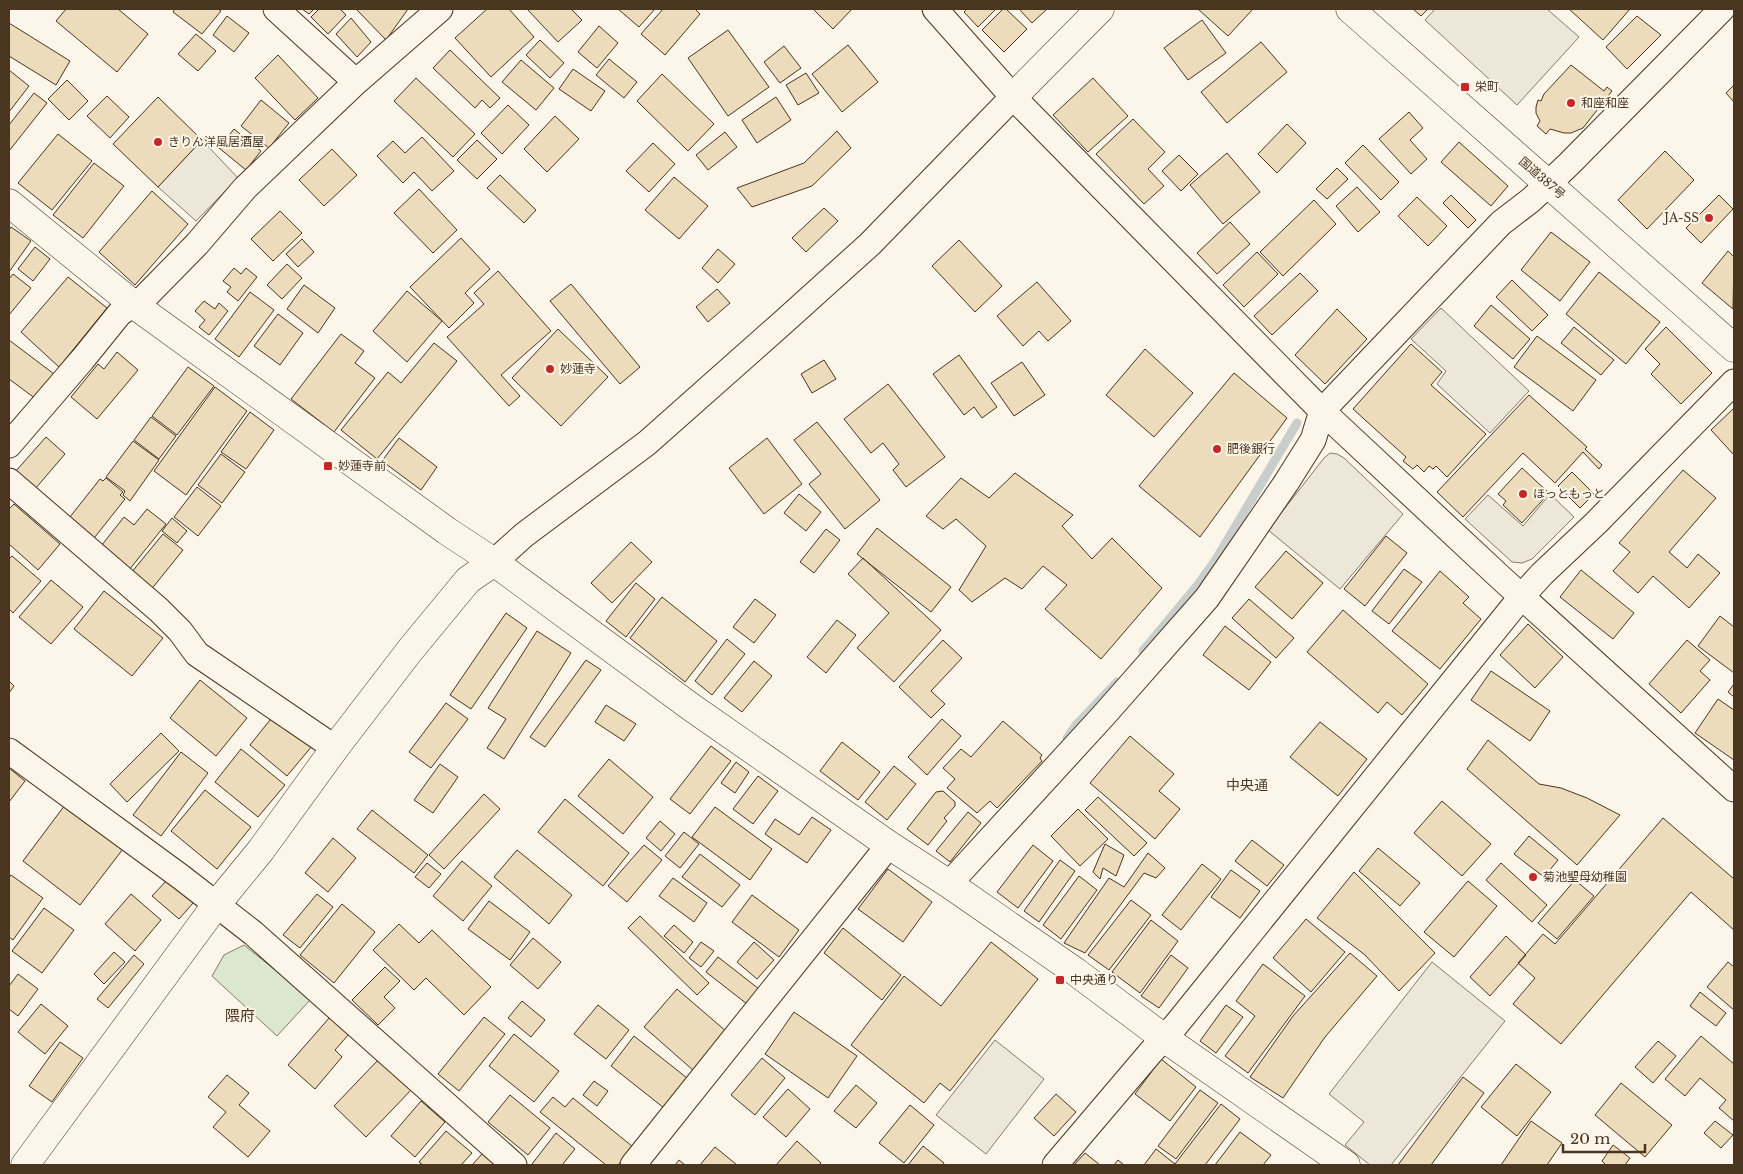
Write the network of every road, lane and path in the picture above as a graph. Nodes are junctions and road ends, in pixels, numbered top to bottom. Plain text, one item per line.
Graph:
1 (276, 9) edge
2 (440, 9) edge
3 (935, 9) edge
4 (1100, 9) edge
5 (1350, 9) edge
6 (1722, 9) edge
7 (356, 82) junction
8 (1013, 97) junction
9 (1548, 183) junction
10 (9, 203) edge
11 (133, 304) junction
12 (1734, 348) edge
13 (1734, 382) edge
14 (1322, 411) junction
15 (9, 445) edge
16 (9, 481) edge
17 (494, 562) junction
18 (1522, 596) junction
19 (335, 748) junction
20 (9, 751) edge
21 (1734, 789) edge
22 (890, 845) junction
23 (949, 884) junction
24 (216, 905) junction
25 (1164, 1038) junction
26 (1337, 1163) edge
27 (25, 1165) edge
28 (514, 1165) edge
29 (633, 1165) edge
30 (1055, 1165) edge

1 - 7 street
2 - 7 street
3 - 8 street
4 - 8 main road
5 - 9 main road, 国道387号
6 - 9 street
7 - 11 street
8 - 14 street
8 - 17 street
9 - 12 main road, 国道387号
9 - 14 street
10 - 11 main road
11 - 15 street
11 - 17 main road
13 - 18 street
14 - 18 street
14 - 23 street
16 - 19 street
17 - 19 main road
17 - 22 main road
18 - 21 street
18 - 25 street
19 - 24 main road
20 - 24 street
22 - 23 main road
22 - 29 street
23 - 25 main road
24 - 27 main road
24 - 28 street
25 - 26 main road
25 - 30 street

